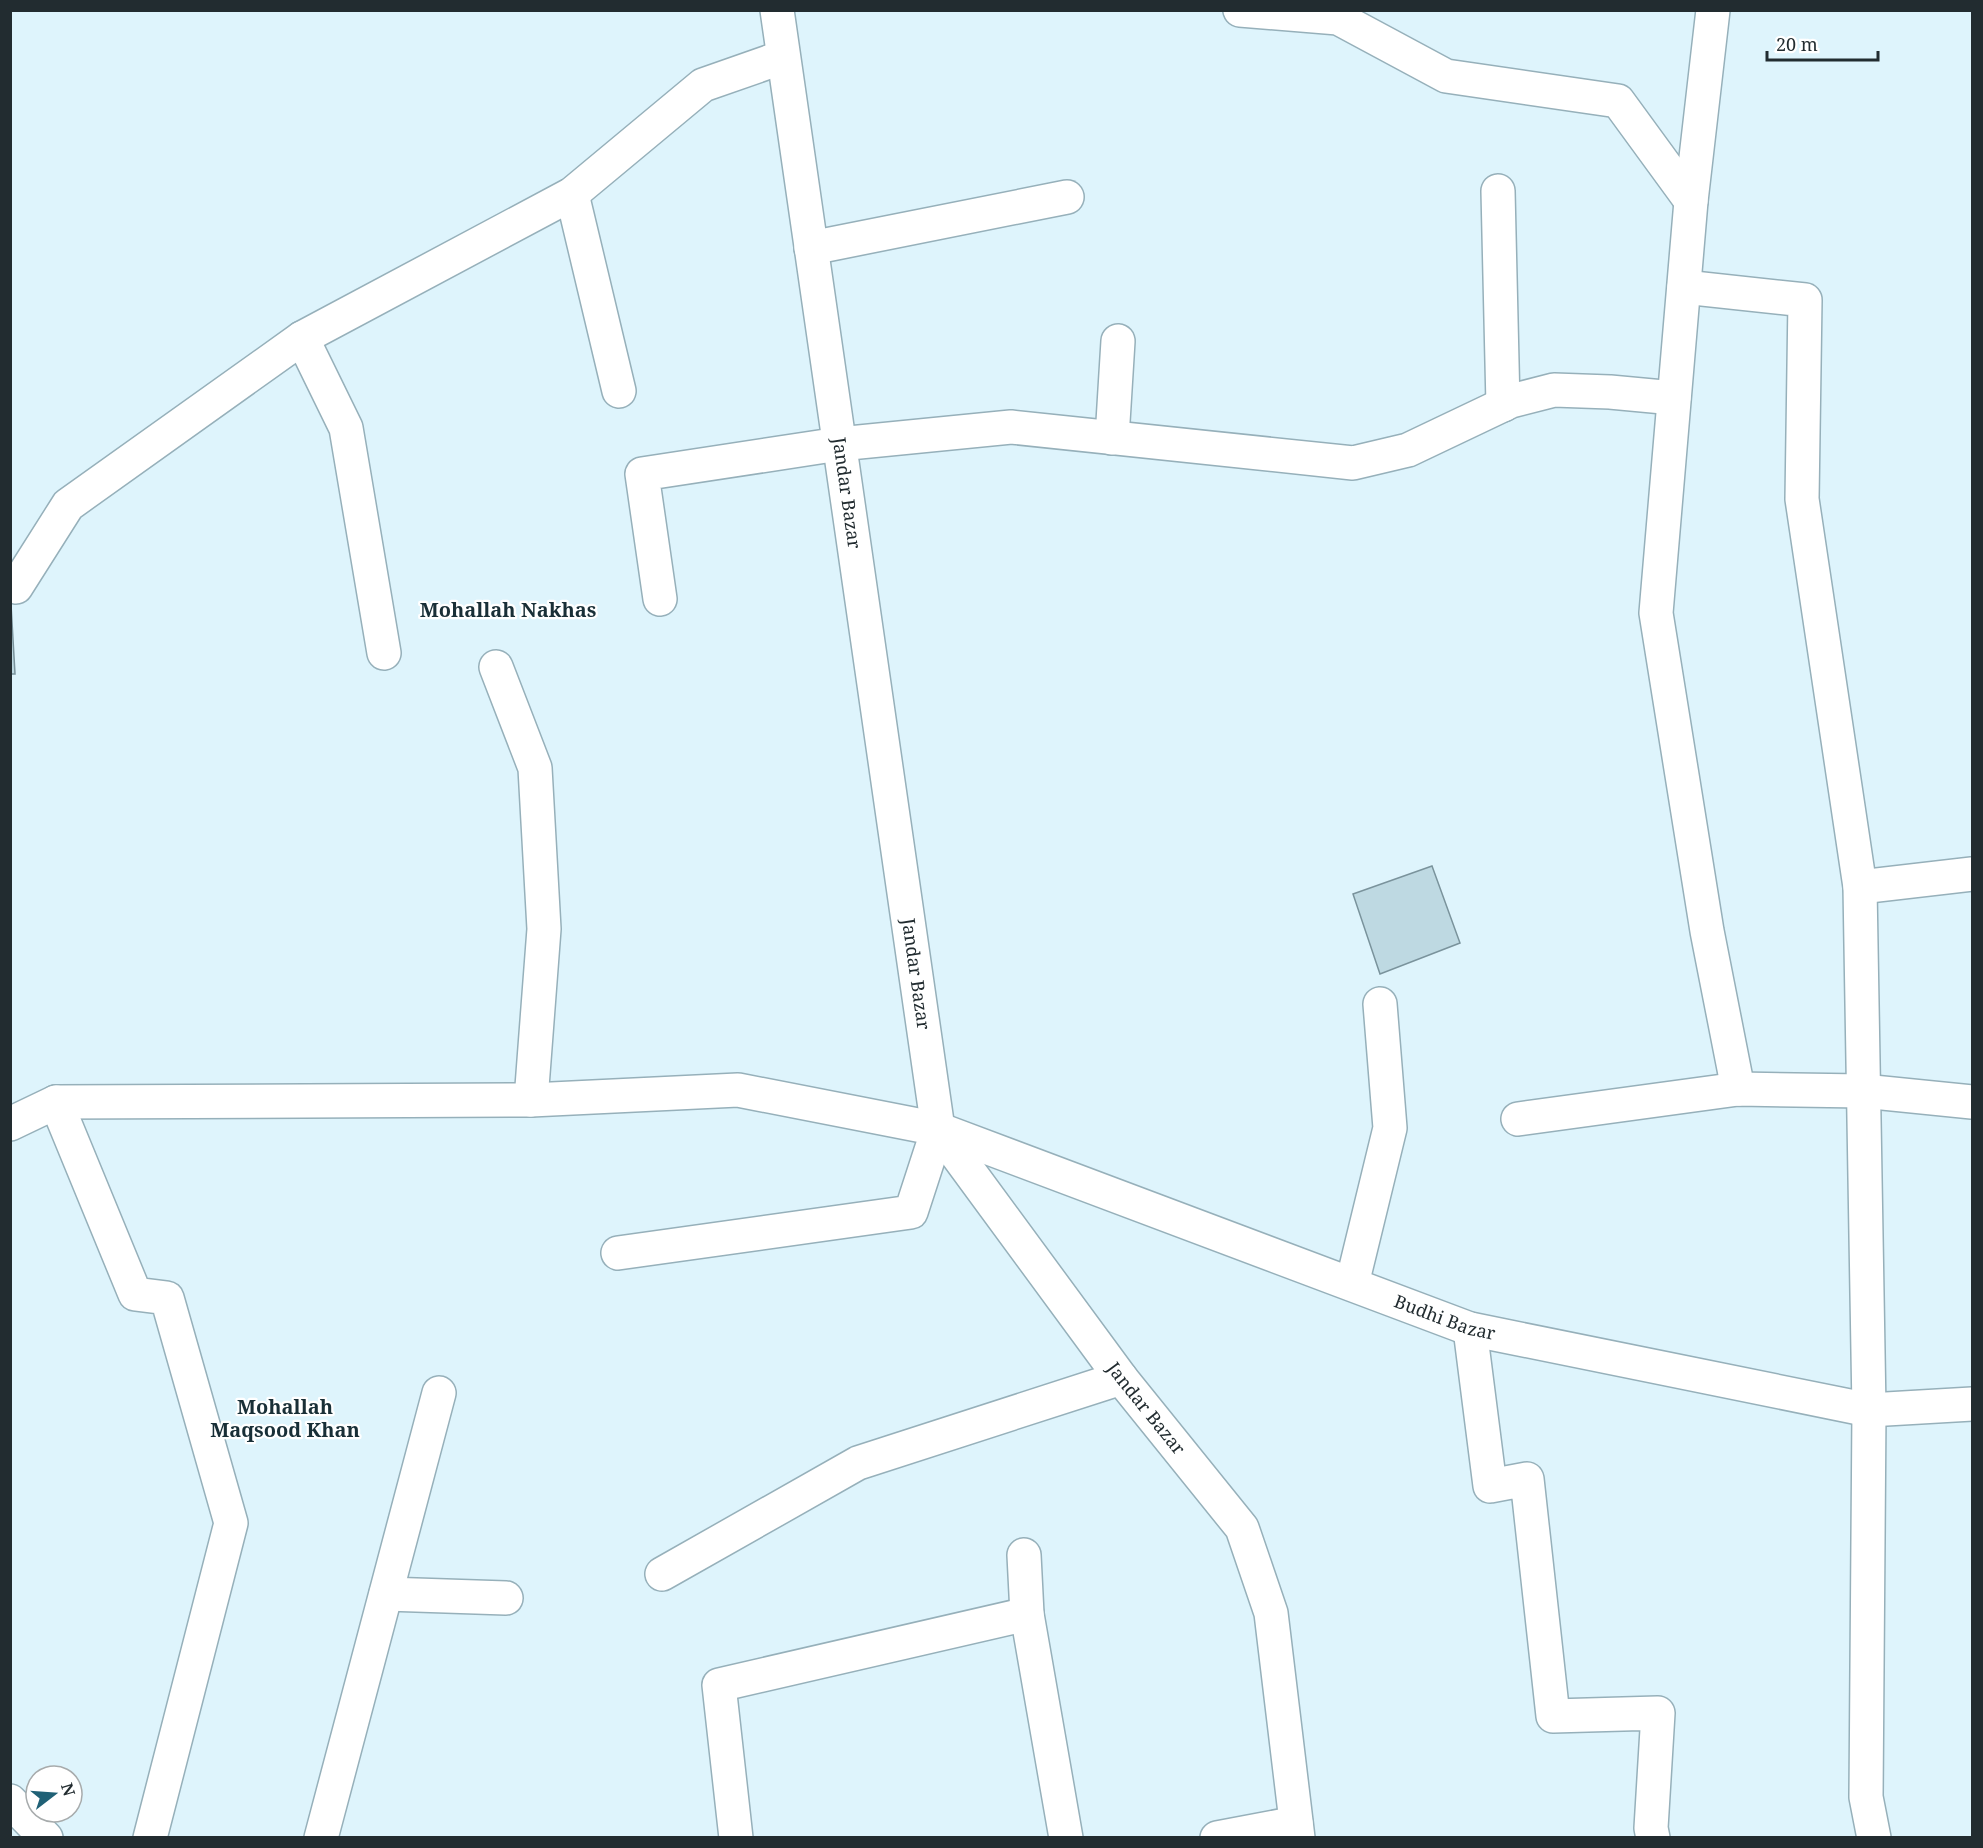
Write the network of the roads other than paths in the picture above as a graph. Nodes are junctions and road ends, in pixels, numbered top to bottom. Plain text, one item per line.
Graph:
1 (777, 10) edge
2 (1240, 10) edge
3 (1713, 10) edge
4 (783, 57) junction
5 (1498, 191) dead end
6 (572, 194) junction
7 (1067, 197) dead end
8 (1691, 201) junction
9 (811, 248) junction
10 (1684, 287) junction
11 (302, 338) junction
12 (1118, 341) dead end
13 (619, 391) dead end
14 (1674, 398) junction
15 (1503, 405) junction
16 (1112, 438) junction
17 (839, 444) junction
18 (16, 587) dead end
19 (660, 599) dead end
20 (384, 653) dead end
21 (496, 667) dead end
22 (1972, 874) edge
23 (1860, 887) junction
24 (1380, 1004) dead end
25 (1738, 1089) junction
26 (1863, 1091) junction
27 (531, 1100) junction
28 (56, 1102) junction
29 (1972, 1102) edge
30 (1518, 1119) dead end
31 (10, 1124) edge
32 (938, 1129) junction
33 (618, 1253) dead end
34 (1352, 1284) junction
35 (1470, 1329) junction
36 (1121, 1378) junction
37 (439, 1393) dead end
38 (1972, 1404) edge
39 (1869, 1410) junction
40 (1024, 1555) dead end
41 (662, 1574) dead end
42 (386, 1594) junction
43 (506, 1598) dead end
44 (1027, 1614) junction
45 (10, 1801) edge
46 (1297, 1830) edge
47 (46, 1838) edge
48 (150, 1838) edge
49 (321, 1838) edge
50 (736, 1838) edge
51 (1066, 1838) edge
52 (1217, 1838) edge
53 (1653, 1838) edge
54 (1874, 1838) edge

1 - 4 street, Jandar Bazar
2 - 8 street
3 - 8 street
4 - 6 street
4 - 9 street, Jandar Bazar
5 - 15 street
6 - 11 street
6 - 13 street
7 - 9 street
8 - 10 street
9 - 17 street, Jandar Bazar
10 - 14 street
10 - 23 street
11 - 18 street
11 - 20 street
12 - 16 street
14 - 15 street
14 - 25 street
15 - 16 street
16 - 17 street
17 - 19 street
17 - 32 street, Jandar Bazar
21 - 27 street
22 - 23 street
23 - 26 street
24 - 34 street
25 - 26 street
25 - 30 street
26 - 29 street
26 - 39 street
27 - 28 street, Budhi Bazar
27 - 32 street, Budhi Bazar
28 - 31 street
28 - 48 street
32 - 33 street
32 - 34 street, Budhi Bazar
32 - 36 street, Jandar Bazar
34 - 35 street, Budhi Bazar
35 - 39 street, Budhi Bazar
35 - 53 street
36 - 41 street
36 - 46 street, Jandar Bazar
37 - 42 street
38 - 39 street, Budhi Bazar
39 - 54 street
40 - 44 street
42 - 43 street
42 - 49 street
44 - 50 street
44 - 51 street
45 - 47 street
46 - 52 street

